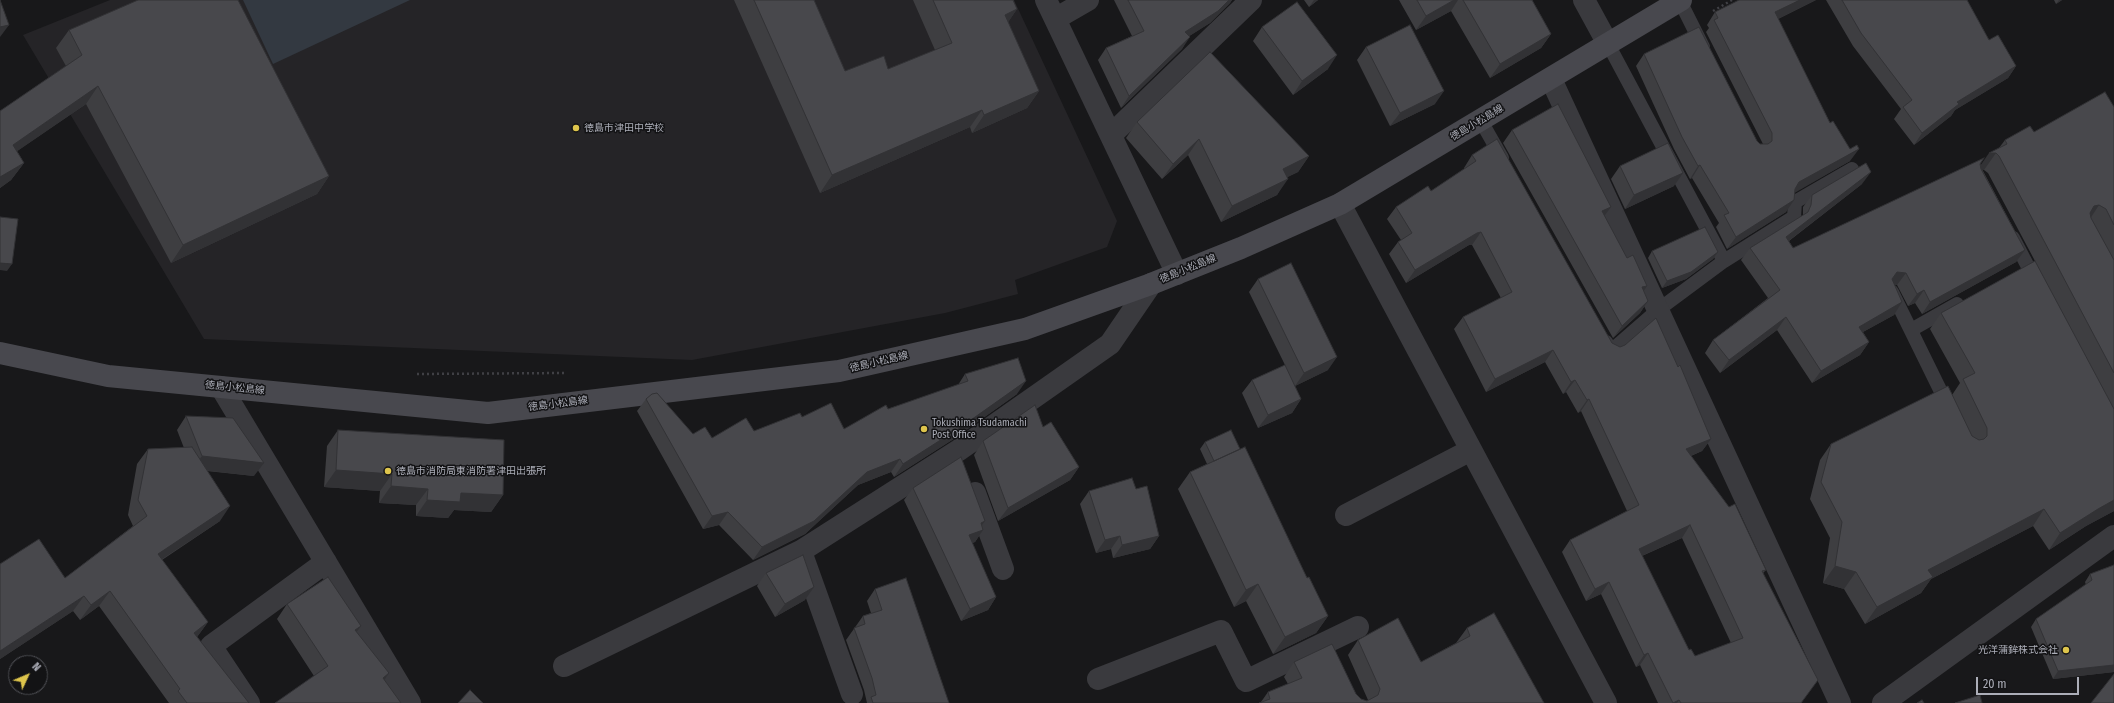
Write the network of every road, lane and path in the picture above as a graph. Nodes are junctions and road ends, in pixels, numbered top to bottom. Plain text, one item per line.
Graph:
1 (1088, 0) edge
2 (1251, 0) edge
3 (1584, 0) edge
4 (1680, 0) edge
5 (1050, 10) edge
6 (1608, 44) junction
7 (1709, 59) edge
8 (1551, 79) junction
9 (1481, 121) junction
10 (1111, 135) junction
11 (1508, 168) edge
12 (1852, 169) edge
13 (1340, 204) junction
14 (2006, 225) edge
15 (1724, 261) junction
16 (2027, 266) junction
17 (2014, 273) edge
18 (1177, 274) junction
19 (1151, 284) junction
20 (1892, 292) edge
21 (2042, 293) edge
22 (1966, 300) edge
23 (1658, 310) junction
24 (1911, 330) junction
25 (1600, 331) edge
26 (0, 353) edge
27 (565, 372) dead end
28 (417, 374) dead end
29 (221, 387) junction
30 (1955, 420) edge
31 (959, 450) junction
32 (1471, 450) junction
33 (1346, 514) dead end
34 (2114, 536) edge
35 (801, 551) junction
36 (326, 562) junction
37 (1003, 569) dead end
38 (1358, 627) dead end
39 (1328, 643) junction
40 (1338, 663) edge
41 (564, 666) dead end
42 (1098, 679) dead end
43 (852, 694) dead end
44 (401, 699) edge
45 (249, 703) edge
46 (1606, 703) edge
47 (1840, 703) edge
48 (1883, 703) edge

1 - 5 street
2 - 10 street
3 - 6 street
4 - 6 main road, 徳島小松島線
4 - 7 lane
5 - 10 street
6 - 8 main road, 徳島小松島線
6 - 15 lane
8 - 9 main road, 徳島小松島線
8 - 23 street
9 - 11 lane
9 - 13 main road, 徳島小松島線
10 - 18 street
12 - 15 lane
13 - 18 main road, 徳島小松島線
13 - 32 street
14 - 16 lane
15 - 23 lane
16 - 17 lane
16 - 21 lane
18 - 19 main road, 徳島小松島線
19 - 29 main road, 徳島小松島線
19 - 31 street
20 - 24 lane
22 - 24 lane
23 - 25 lane
23 - 47 street
24 - 30 lane
26 - 29 main road, 徳島小松島線
27 - 28 path
29 - 36 street
31 - 35 street
31 - 37 street
32 - 33 street
32 - 46 street
34 - 48 street
35 - 41 street
35 - 43 street
36 - 44 street
36 - 45 street
38 - 39 street
39 - 40 street
39 - 42 street

